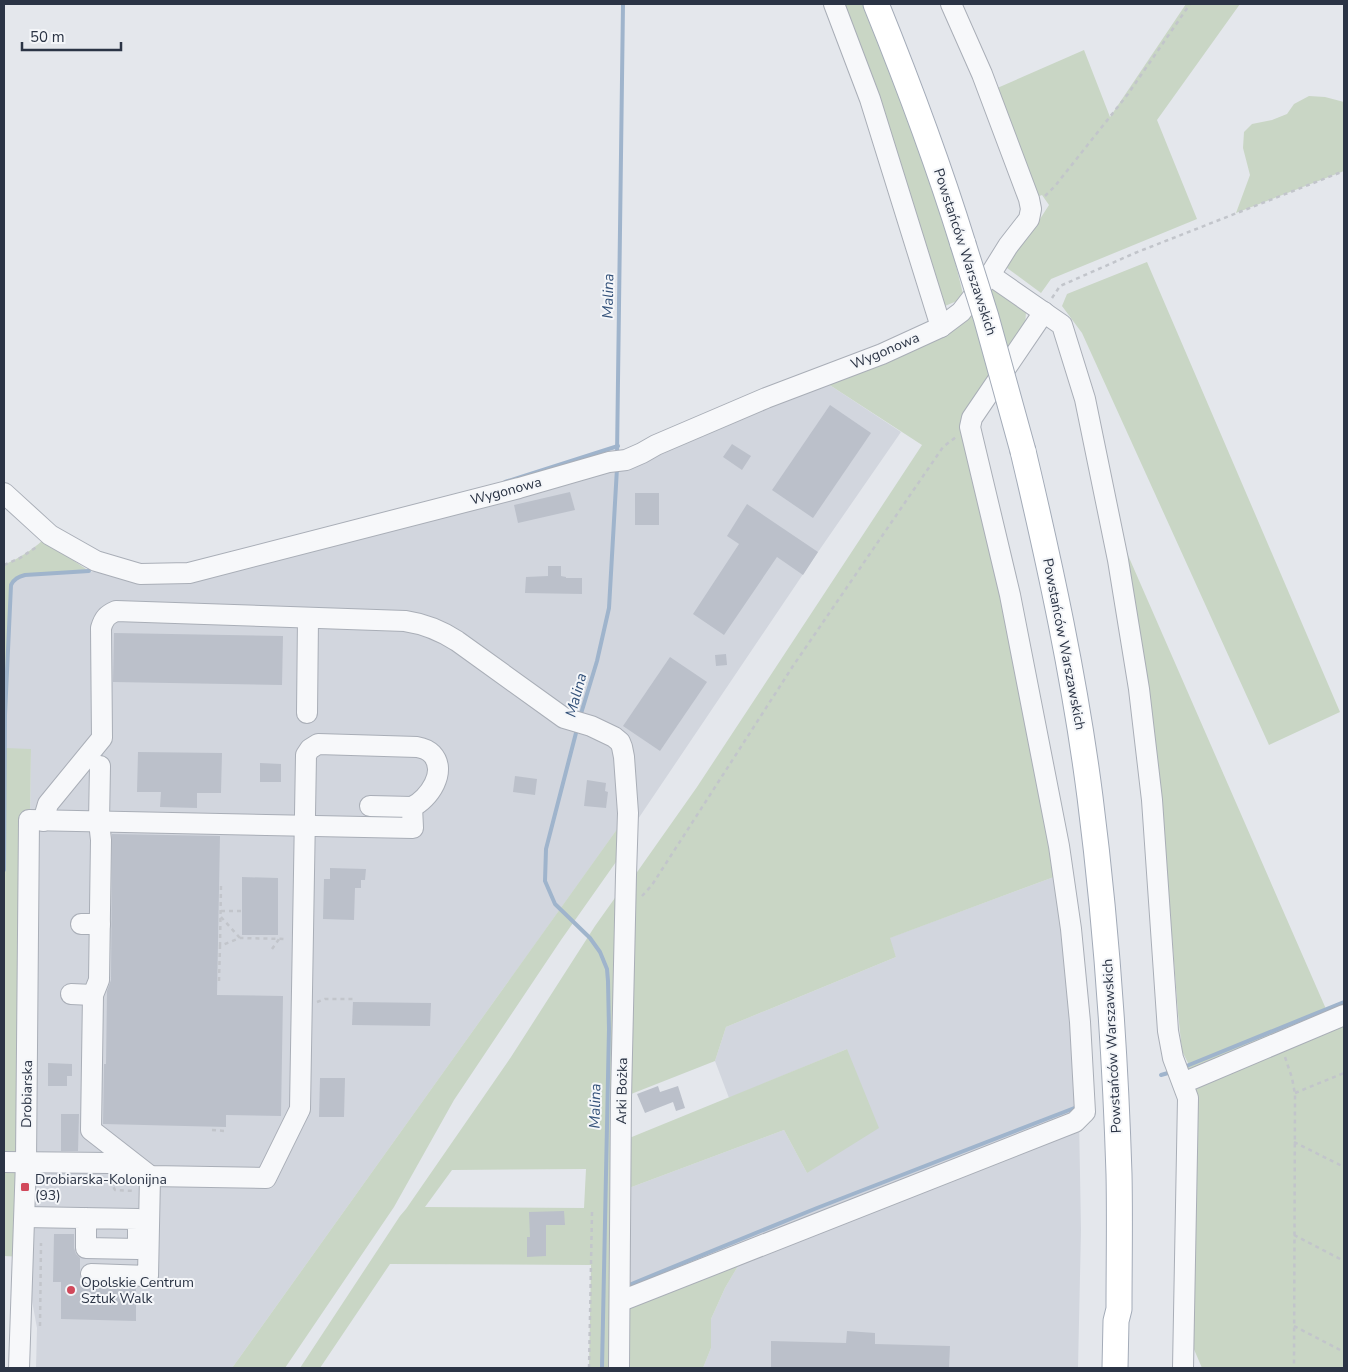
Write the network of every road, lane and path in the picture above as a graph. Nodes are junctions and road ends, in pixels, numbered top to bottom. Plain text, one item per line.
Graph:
1 (834, 4) edge
2 (876, 4) edge
3 (951, 4) edge
4 (1190, 4) edge
5 (1344, 171) edge
6 (1031, 210) junction
7 (990, 275) junction
8 (1044, 312) junction
9 (941, 327) junction
10 (970, 426) junction
11 (4, 493) edge
12 (50, 535) junction
13 (4, 565) edge
14 (308, 619) junction
15 (307, 713) dead end
16 (100, 766) dead end
17 (370, 806) dead end
18 (412, 807) junction
19 (36, 821) junction
20 (99, 822) junction
21 (305, 826) junction
22 (221, 885) dead end
23 (221, 911) junction
24 (242, 911) dead end
25 (221, 916) junction
26 (625, 916) junction
27 (240, 938) junction
28 (279, 939) junction
29 (295, 939) dead end
30 (220, 946) junction
31 (272, 949) dead end
32 (219, 981) dead end
33 (71, 994) dead end
34 (93, 995) junction
35 (355, 999) dead end
36 (315, 1004) dead end
37 (1344, 1015) edge
38 (1280, 1042) junction
39 (1344, 1073) edge
40 (1184, 1083) junction
41 (1294, 1094) junction
42 (212, 1130) dead end
43 (225, 1131) dead end
44 (1294, 1142) junction
45 (26, 1161) junction
46 (4, 1162) edge
47 (1344, 1167) edge
48 (150, 1176) junction
49 (592, 1212) dead end
50 (25, 1216) junction
51 (86, 1218) junction
52 (1294, 1235) junction
53 (41, 1238) dead end
54 (1344, 1261) edge
55 (91, 1274) dead end
56 (621, 1301) junction
57 (1119, 1308) junction
58 (40, 1326) dead end
59 (1294, 1326) junction
60 (1344, 1352) edge
61 (19, 1368) edge
62 (589, 1368) edge
63 (619, 1368) edge
64 (1116, 1368) edge
65 (1127, 1368) edge
66 (1182, 1368) edge
67 (1294, 1368) edge

1 - 9 street
2 - 57 main road, Powstańców Warszawskich, bridge
3 - 6 street
4 - 6 path
5 - 8 path
6 - 7 street, Wygonowa
7 - 8 street
7 - 9 street, Wygonowa
8 - 10 street
8 - 40 street
9 - 12 street, Wygonowa
10 - 26 path
10 - 56 street
11 - 12 street, Wygonowa
12 - 13 path
14 - 15 street
14 - 19 street
14 - 26 street, Arki Bożka
16 - 20 street
17 - 18 street
18 - 21 street
18 - 21 street
19 - 20 street
19 - 45 street, Drobiarska
20 - 21 street
20 - 34 street
21 - 48 street
22 - 23 path
23 - 24 path
23 - 25 path
25 - 27 path
25 - 30 path
26 - 56 street, Arki Bożka
27 - 28 path
27 - 30 path
28 - 29 path
28 - 31 path
30 - 32 path
33 - 34 street
34 - 48 street
35 - 36 path
37 - 38 street
38 - 40 street
38 - 41 path
39 - 41 path
40 - 66 street
41 - 44 path
42 - 43 path
44 - 47 path
44 - 52 path
45 - 46 street
45 - 48 street
45 - 50 street, Drobiarska
48 - 55 street
49 - 62 path
50 - 51 street
50 - 61 street, Drobiarska
51 - 51 street
52 - 54 path
52 - 59 path
53 - 58 path
56 - 63 street, Arki Bożka
57 - 64 main road, Powstańców Warszawskich
57 - 65 main road, Powstańców Warszawskich
59 - 60 path
59 - 67 path

